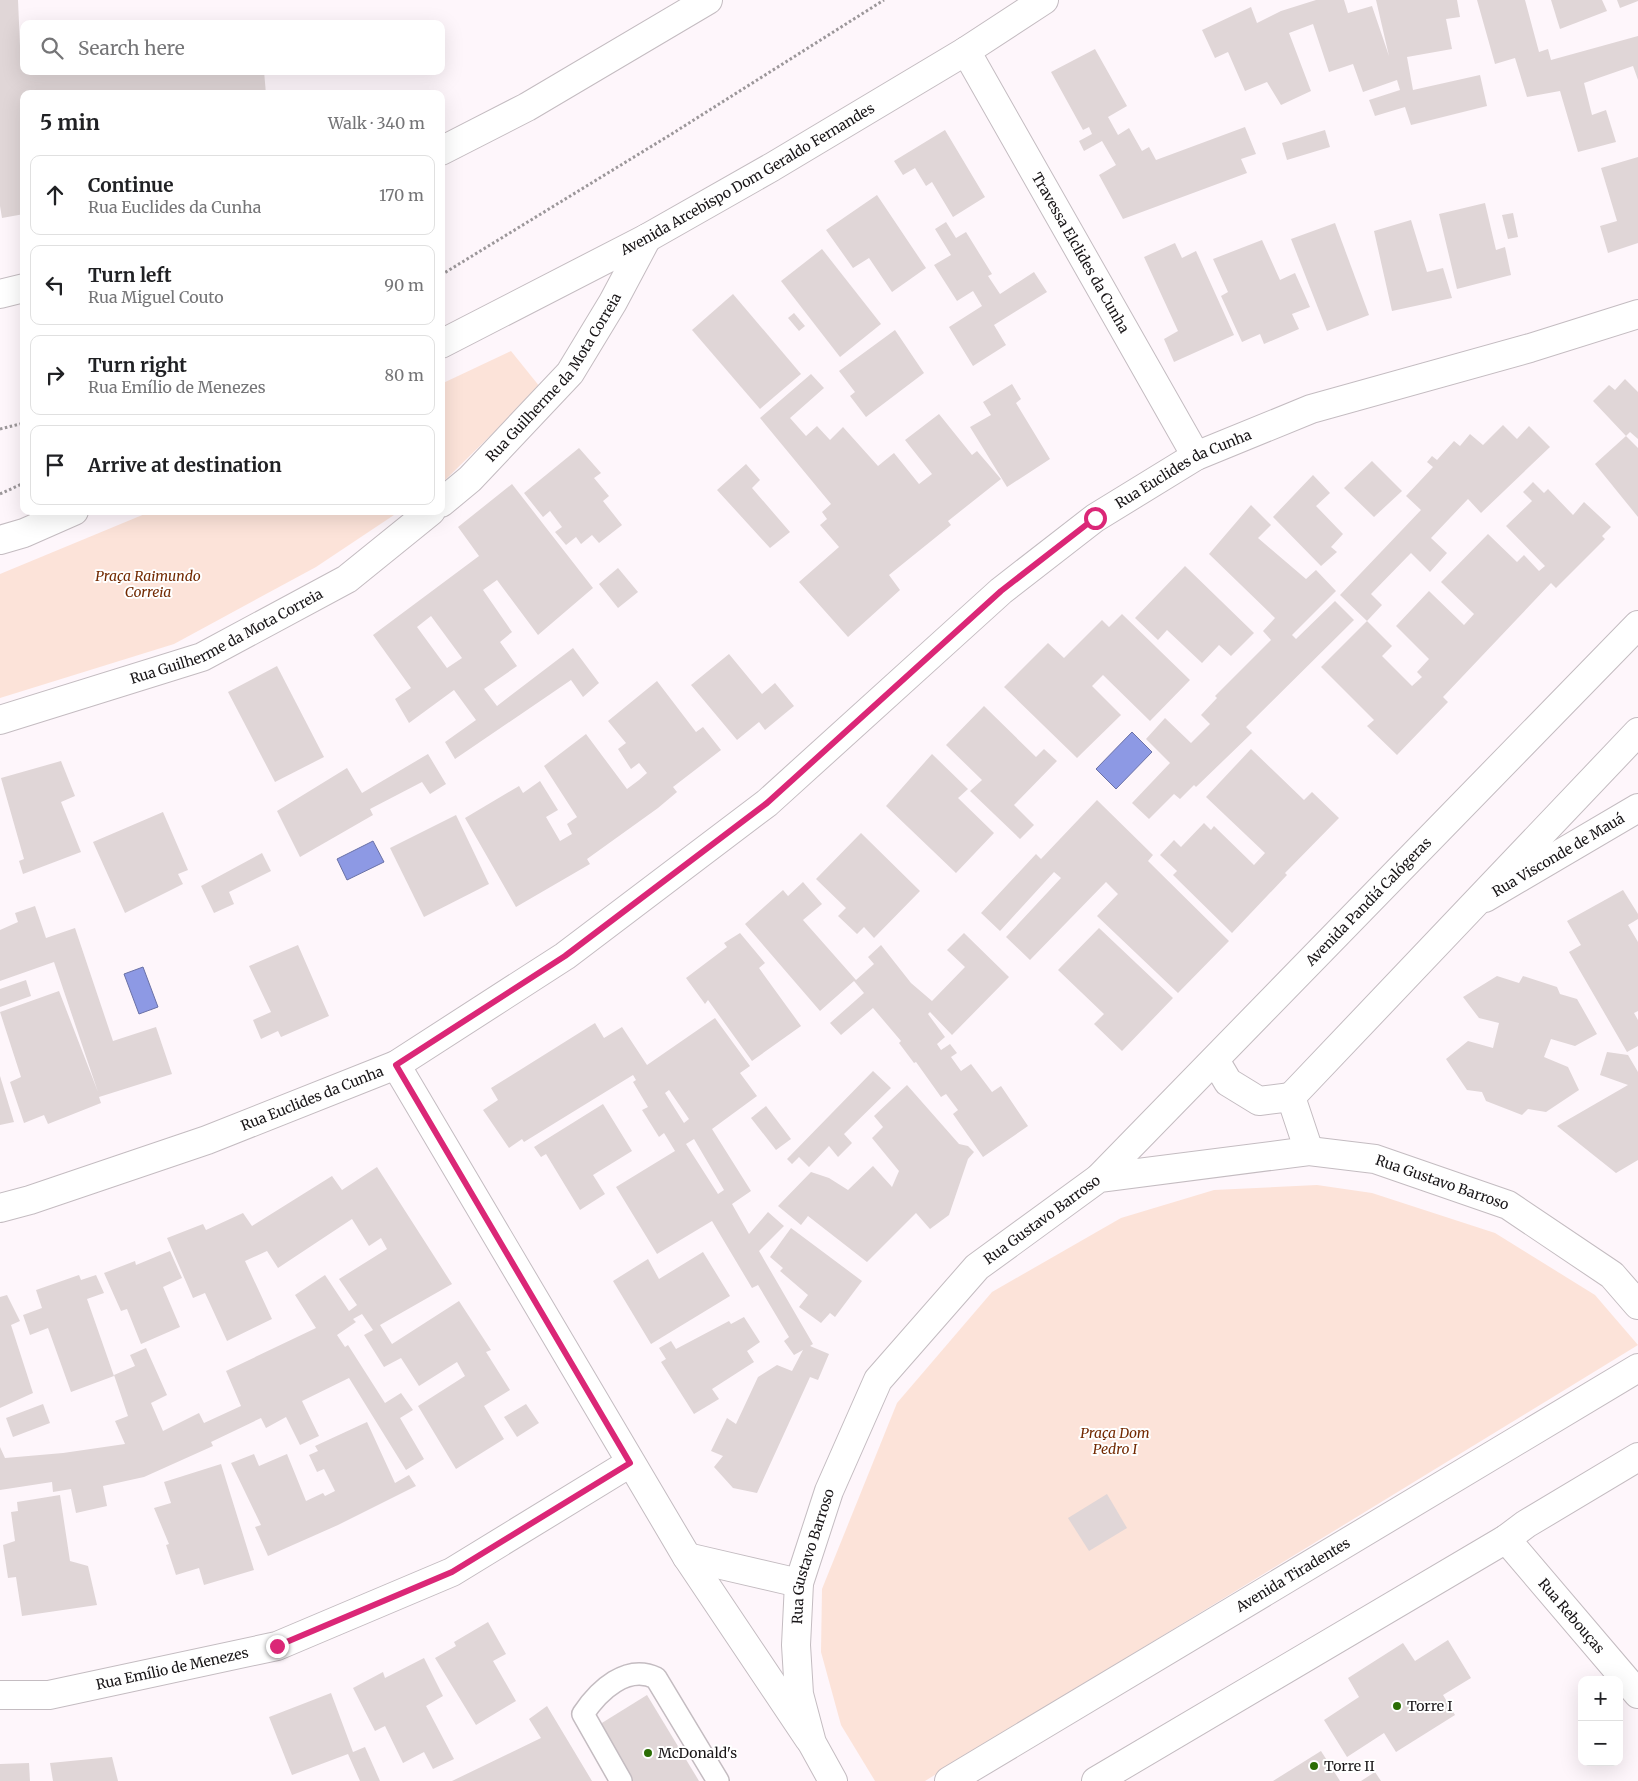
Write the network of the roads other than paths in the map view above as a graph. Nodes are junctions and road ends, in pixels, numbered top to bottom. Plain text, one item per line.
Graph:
1 (708, 0) edge
2 (1044, 0) edge
3 (966, 51) junction
4 (445, 149) edge
5 (647, 238) junction
6 (20, 289) edge
7 (0, 294) edge
8 (1638, 314) edge
9 (445, 342) edge
10 (1196, 456) junction
11 (445, 500) edge
12 (65, 515) edge
13 (426, 515) edge
14 (0, 540) edge
15 (1638, 625) edge
16 (0, 720) edge
17 (1638, 732) edge
18 (1638, 808) edge
19 (1478, 903) junction
20 (1215, 1060) junction
21 (396, 1065) junction
22 (1291, 1097) junction
23 (1309, 1151) junction
24 (1099, 1178) junction
25 (0, 1208) edge
26 (1638, 1305) edge
27 (1638, 1368) edge
28 (1638, 1438) edge
29 (1638, 1458) edge
30 (630, 1463) junction
31 (1516, 1531) junction
32 (688, 1557) junction
33 (799, 1583) junction
34 (1638, 1694) edge
35 (0, 1695) edge
36 (812, 1743) junction
37 (1115, 1776) edge
38 (621, 1781) edge
39 (718, 1781) edge
40 (833, 1781) edge
41 (949, 1781) edge

1 - 4 street
2 - 3 street, Avenida Arcebispo Dom Geraldo Fernandes
3 - 5 street, Avenida Arcebispo Dom Geraldo Fernandes
3 - 10 street, Travessa Elclides da Cunha
5 - 9 street, Avenida Arcebispo Dom Geraldo Fernandes
5 - 11 street, Rua Guilherme da Mota Correia
6 - 7 street
8 - 10 street, Rua Euclides da Cunha
10 - 21 street, Rua Euclides da Cunha
12 - 14 street
13 - 16 street, Rua Guilherme da Mota Correia
15 - 20 street, Avenida Pandiá Calógeras
17 - 19 street
18 - 19 street, Rua Visconde de Mauá
19 - 22 street
20 - 22 street
20 - 24 street, Avenida Pandiá Calógeras
21 - 25 street, Rua Euclides da Cunha
21 - 30 street
22 - 23 street
23 - 24 street, Rua Gustavo Barroso
23 - 26 street, Rua Gustavo Barroso
24 - 33 street, Rua Gustavo Barroso
27 - 41 street, Avenida Tiradentes
28 - 31 street
29 - 31 street
30 - 32 street
30 - 35 street, Rua Emílio de Menezes
31 - 34 street, Rua Rebouças
31 - 37 street
32 - 33 street
32 - 36 street
33 - 36 street, Rua Gustavo Barroso
36 - 40 street, Rua Gustavo Barroso
38 - 39 lane

